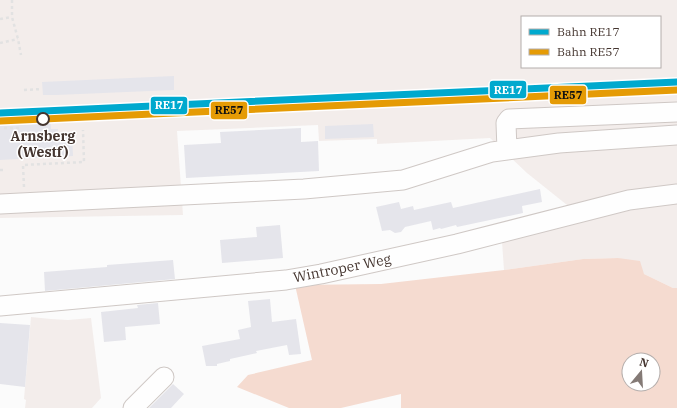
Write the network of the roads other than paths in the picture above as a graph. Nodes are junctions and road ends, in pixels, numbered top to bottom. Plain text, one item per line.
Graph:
1 (677, 112) edge
2 (677, 136) edge
3 (507, 150) junction
4 (677, 194) edge
5 (0, 204) edge
6 (0, 306) edge
7 (164, 377) dead end
8 (133, 408) edge

1 - 3 street
2 - 3 street
3 - 5 street
4 - 6 street, Wintroper Weg
7 - 8 street

